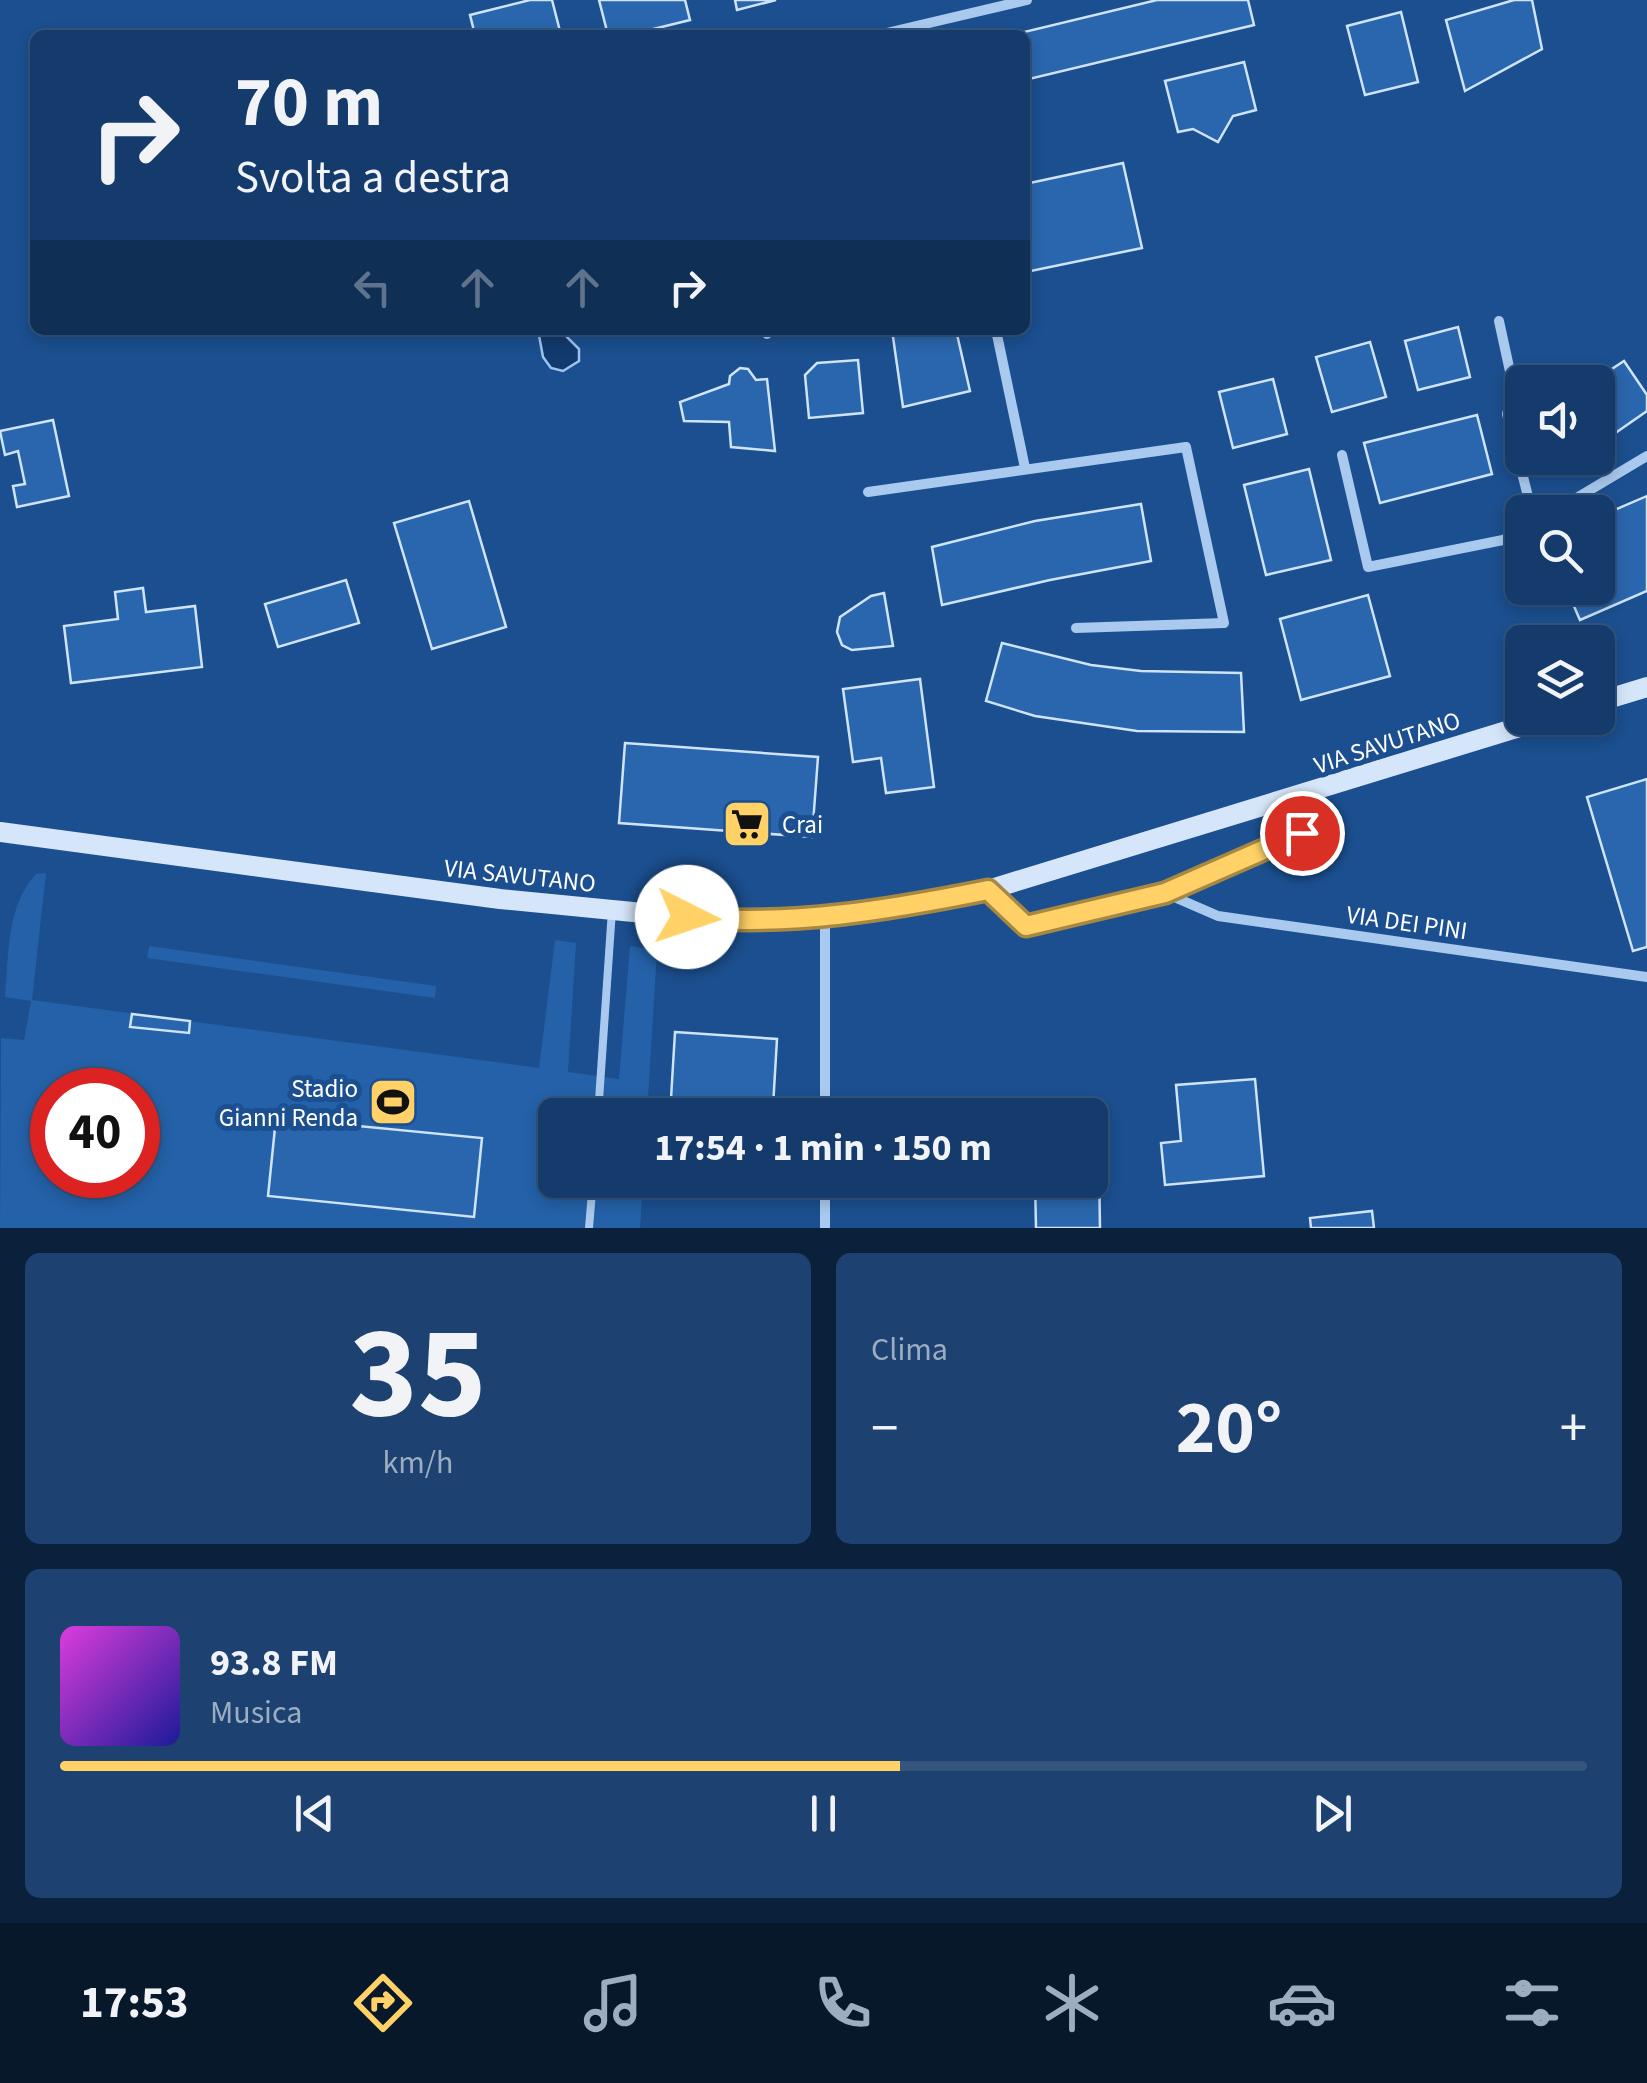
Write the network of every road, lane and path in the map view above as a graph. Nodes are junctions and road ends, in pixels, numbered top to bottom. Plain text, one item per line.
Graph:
1 (1027, 0) edge
2 (933, 22) junction
3 (899, 30) edge
4 (934, 30) edge
5 (1499, 321) dead end
6 (997, 335) edge
7 (1342, 456) dead end
8 (1647, 456) edge
9 (1025, 468) junction
10 (868, 492) dead end
11 (1528, 495) edge
12 (1582, 495) edge
13 (1505, 539) edge
14 (1076, 628) dead end
15 (1647, 686) edge
16 (1615, 696) edge
17 (1505, 732) edge
18 (1294, 798) junction
19 (0, 832) edge
20 (988, 890) junction
21 (1165, 893) junction
22 (612, 910) junction
23 (825, 918) junction
24 (1647, 977) edge
25 (599, 1098) edge
26 (825, 1098) edge
27 (592, 1198) edge
28 (825, 1198) edge
29 (589, 1228) edge
30 (825, 1228) edge

1 - 2 street
2 - 3 street
2 - 4 street
5 - 11 street
6 - 9 street
7 - 13 street
8 - 12 street
9 - 10 street
9 - 14 street
15 - 16 street
17 - 18 street, VIA SAVUTANO
18 - 20 street, VIA SAVUTANO
18 - 21 street
19 - 22 street, VIA SAVUTANO
20 - 21 street
20 - 23 street, VIA SAVUTANO
21 - 24 street, VIA DEI PINI
22 - 23 street, VIA SAVUTANO
22 - 25 lane
23 - 26 street
27 - 29 lane
28 - 30 street

